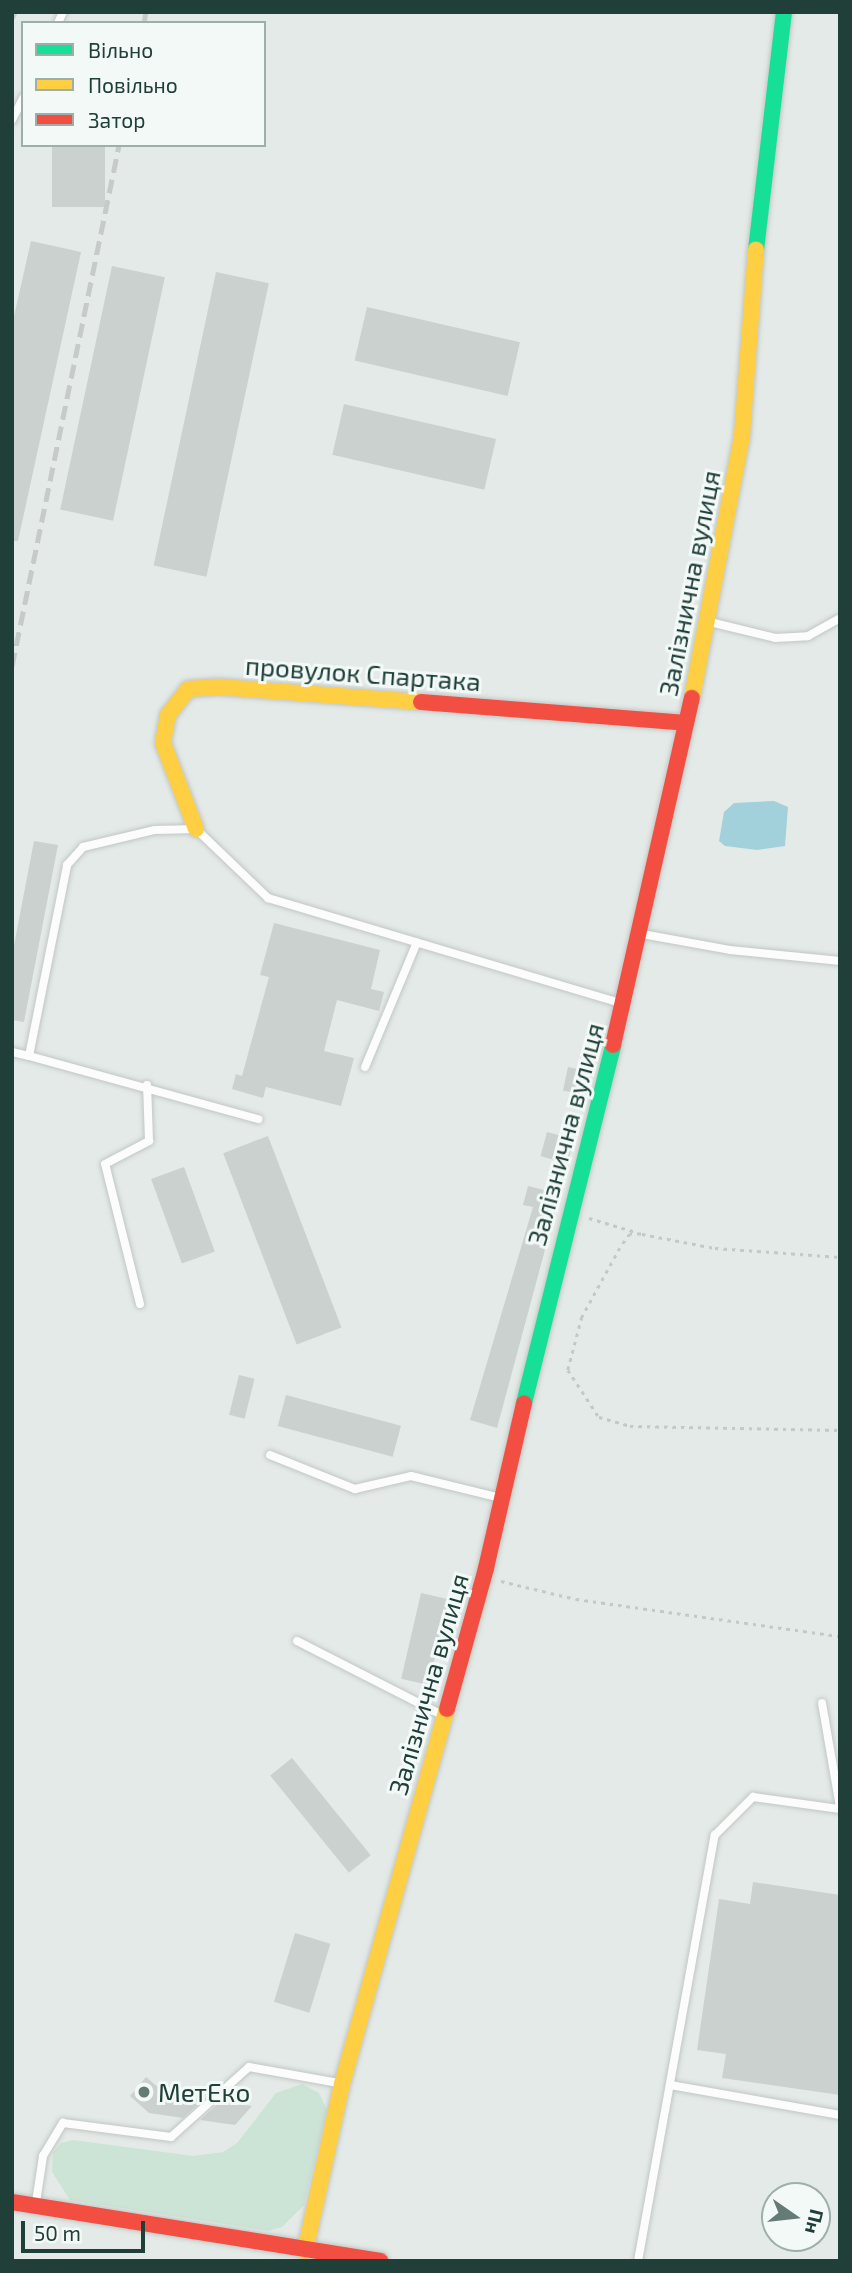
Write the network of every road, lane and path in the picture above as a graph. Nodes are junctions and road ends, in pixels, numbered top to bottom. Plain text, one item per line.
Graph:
1 (784, 12) edge
2 (21, 101) edge
3 (12, 120) edge
4 (840, 618) edge
5 (707, 622) junction
6 (836, 629) edge
7 (686, 723) junction
8 (196, 829) junction
9 (640, 934) junction
10 (417, 942) junction
11 (840, 961) edge
12 (624, 1004) junction
13 (12, 1052) edge
14 (29, 1056) junction
15 (365, 1067) dead end
16 (147, 1085) junction
17 (258, 1119) dead end
18 (568, 1218) junction
19 (641, 1234) junction
20 (840, 1257) edge
21 (140, 1304) dead end
22 (840, 1430) edge
23 (270, 1455) dead end
24 (500, 1498) junction
25 (486, 1568) junction
26 (840, 1636) edge
27 (297, 1642) dead end
28 (822, 1703) dead end
29 (445, 1716) junction
30 (840, 1808) edge
31 (342, 2084) junction
32 (670, 2085) junction
33 (840, 2115) edge
34 (12, 2202) edge
35 (36, 2206) junction
36 (305, 2251) junction
37 (380, 2261) edge
38 (638, 2261) edge

1 - 5 street, Залізнична вулиця
2 - 3 lane
4 - 6 lane
5 - 6 lane
5 - 7 street, Залізнична вулиця
7 - 8 street, провулок Спартака
7 - 9 street, Залізнична вулиця
8 - 10 lane
8 - 14 lane
9 - 11 lane
9 - 12 street, Залізнична вулиця
10 - 12 lane
10 - 15 lane
12 - 18 street, Залізнична вулиця
13 - 14 lane
14 - 16 lane
16 - 17 lane
16 - 21 lane
18 - 19 path
18 - 24 street, Залізнична вулиця
19 - 20 path
19 - 22 path
23 - 24 lane
24 - 25 street, Залізнична вулиця
25 - 26 path
25 - 29 street, Залізнична вулиця
27 - 29 lane
28 - 30 lane
29 - 31 street, Залізнична вулиця
30 - 32 lane
31 - 35 lane
31 - 36 street, Залізнична вулиця
32 - 33 lane
32 - 38 lane
34 - 35 street
35 - 36 street
36 - 37 street

